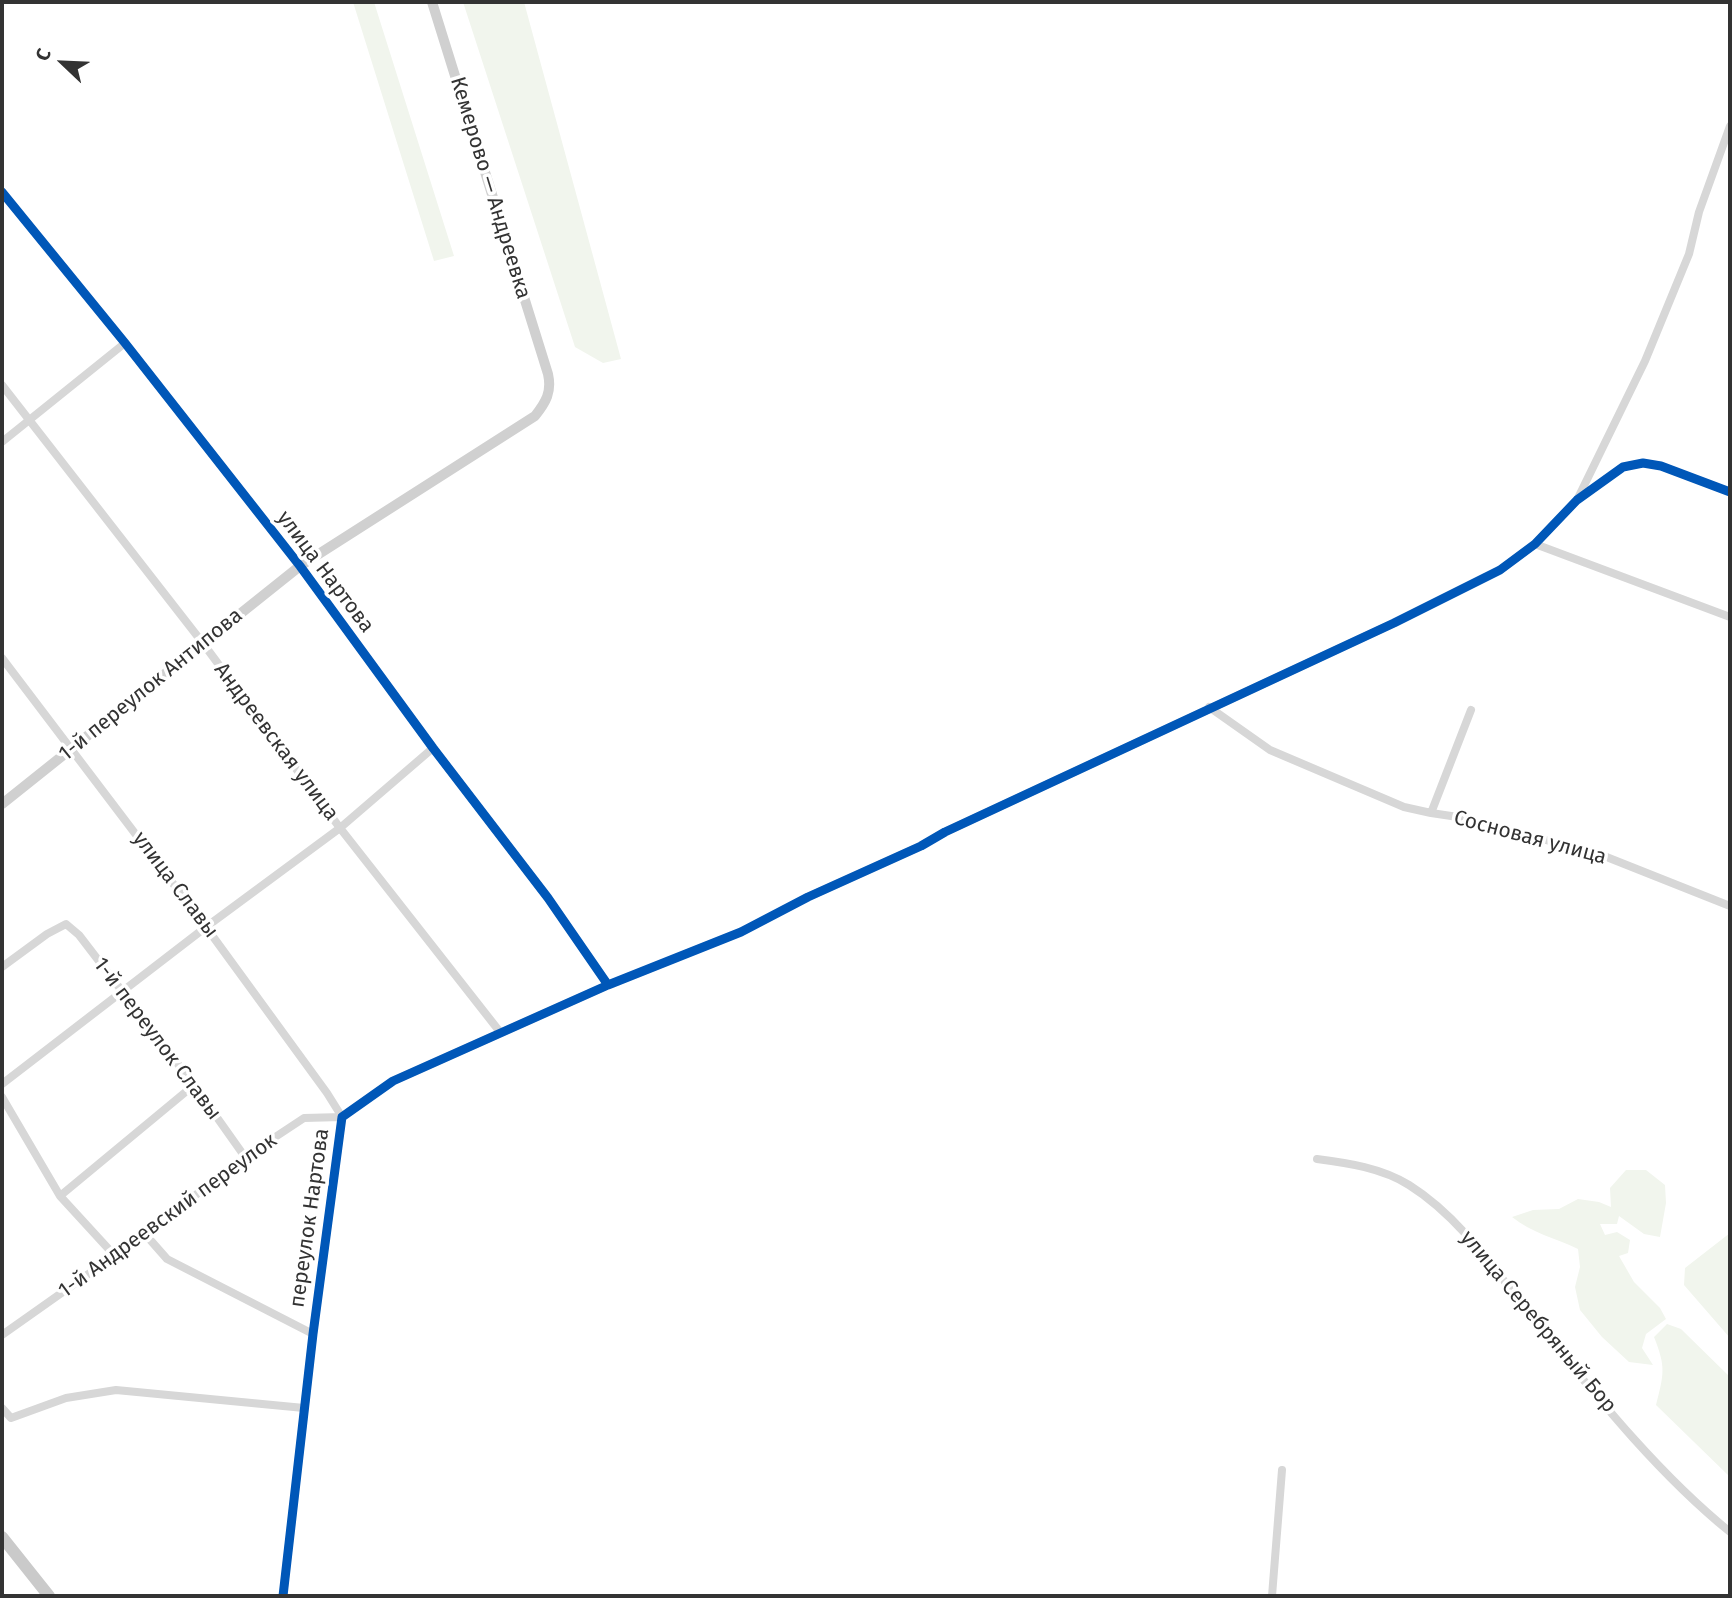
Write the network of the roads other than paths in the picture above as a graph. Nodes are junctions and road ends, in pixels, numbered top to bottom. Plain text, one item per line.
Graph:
1 (432, 2) edge
2 (1730, 126) edge
3 (2, 192) edge
4 (125, 343) junction
5 (548, 374) joint
6 (2, 385) edge
7 (30, 421) junction
8 (2, 442) edge
9 (1730, 492) edge
10 (1577, 500) junction
11 (1535, 544) junction
12 (300, 566) junction
13 (1730, 617) edge
14 (202, 642) junction
15 (2, 659) edge
16 (1209, 707) junction
17 (1471, 710) dead end
18 (433, 748) junction
19 (72, 750) junction
20 (2, 804) edge
21 (1431, 813) junction
22 (340, 828) junction
23 (1730, 906) edge
24 (206, 927) junction
25 (2, 967) edge
26 (608, 985) junction
27 (122, 991) junction
28 (500, 1032) junction
29 (2, 1084) edge
30 (194, 1085) junction
31 (2, 1097) edge
32 (342, 1116) junction
33 (245, 1157) junction
34 (1317, 1159) dead end
35 (60, 1196) junction
36 (145, 1234) junction
37 (115, 1256) junction
38 (313, 1334) junction
39 (2, 1335) edge
40 (2, 1408) edge
41 (304, 1408) junction
42 (1282, 1470) dead end
43 (1730, 1532) edge
44 (2, 1538) edge
45 (50, 1596) edge
46 (283, 1596) edge
47 (1272, 1596) edge

1 - 5 main road, Кемерово — Андреевка
2 - 10 street
3 - 4 street, улица Нартова
4 - 7 street
4 - 12 street, улица Нартова
5 - 12 main road, 1-й переулок Антипова
6 - 7 street, Андреевская улица
7 - 8 street
7 - 14 street, Андреевская улица
9 - 10 street
10 - 11 street, переулок Нартова
11 - 13 street
11 - 16 street, переулок Нартова
12 - 14 main road, 1-й переулок Антипова
12 - 18 street, улица Нартова
14 - 19 main road, 1-й переулок Антипова
14 - 22 street, Андреевская улица
15 - 19 street, улица Славы
16 - 21 street
16 - 26 street, переулок Нартова
17 - 21 street, Сосновая улица
18 - 22 street
18 - 26 street, улица Нартова
19 - 20 main road, 1-й переулок Антипова
19 - 24 street, улица Славы
21 - 23 street, Сосновая улица
22 - 24 street
22 - 28 street, Андреевская улица
24 - 27 street
24 - 32 street, улица Славы
25 - 27 street, 1-й переулок Славы
26 - 28 street, переулок Нартова
27 - 29 street
27 - 30 street, 1-й переулок Славы
28 - 32 street, переулок Нартова
30 - 33 street, 1-й переулок Славы
30 - 35 street
31 - 35 street
32 - 33 street, 1-й Андреевский переулок
32 - 38 street, переулок Нартова
33 - 36 street, 1-й Андреевский переулок
34 - 43 street, улица Серебряный Бор
35 - 37 street
36 - 37 street, 1-й Андреевский переулок
36 - 38 street
37 - 39 street, 1-й Андреевский переулок
38 - 41 street, переулок Нартова
40 - 41 street
41 - 46 street, переулок Нартова
42 - 47 street
44 - 45 main road

